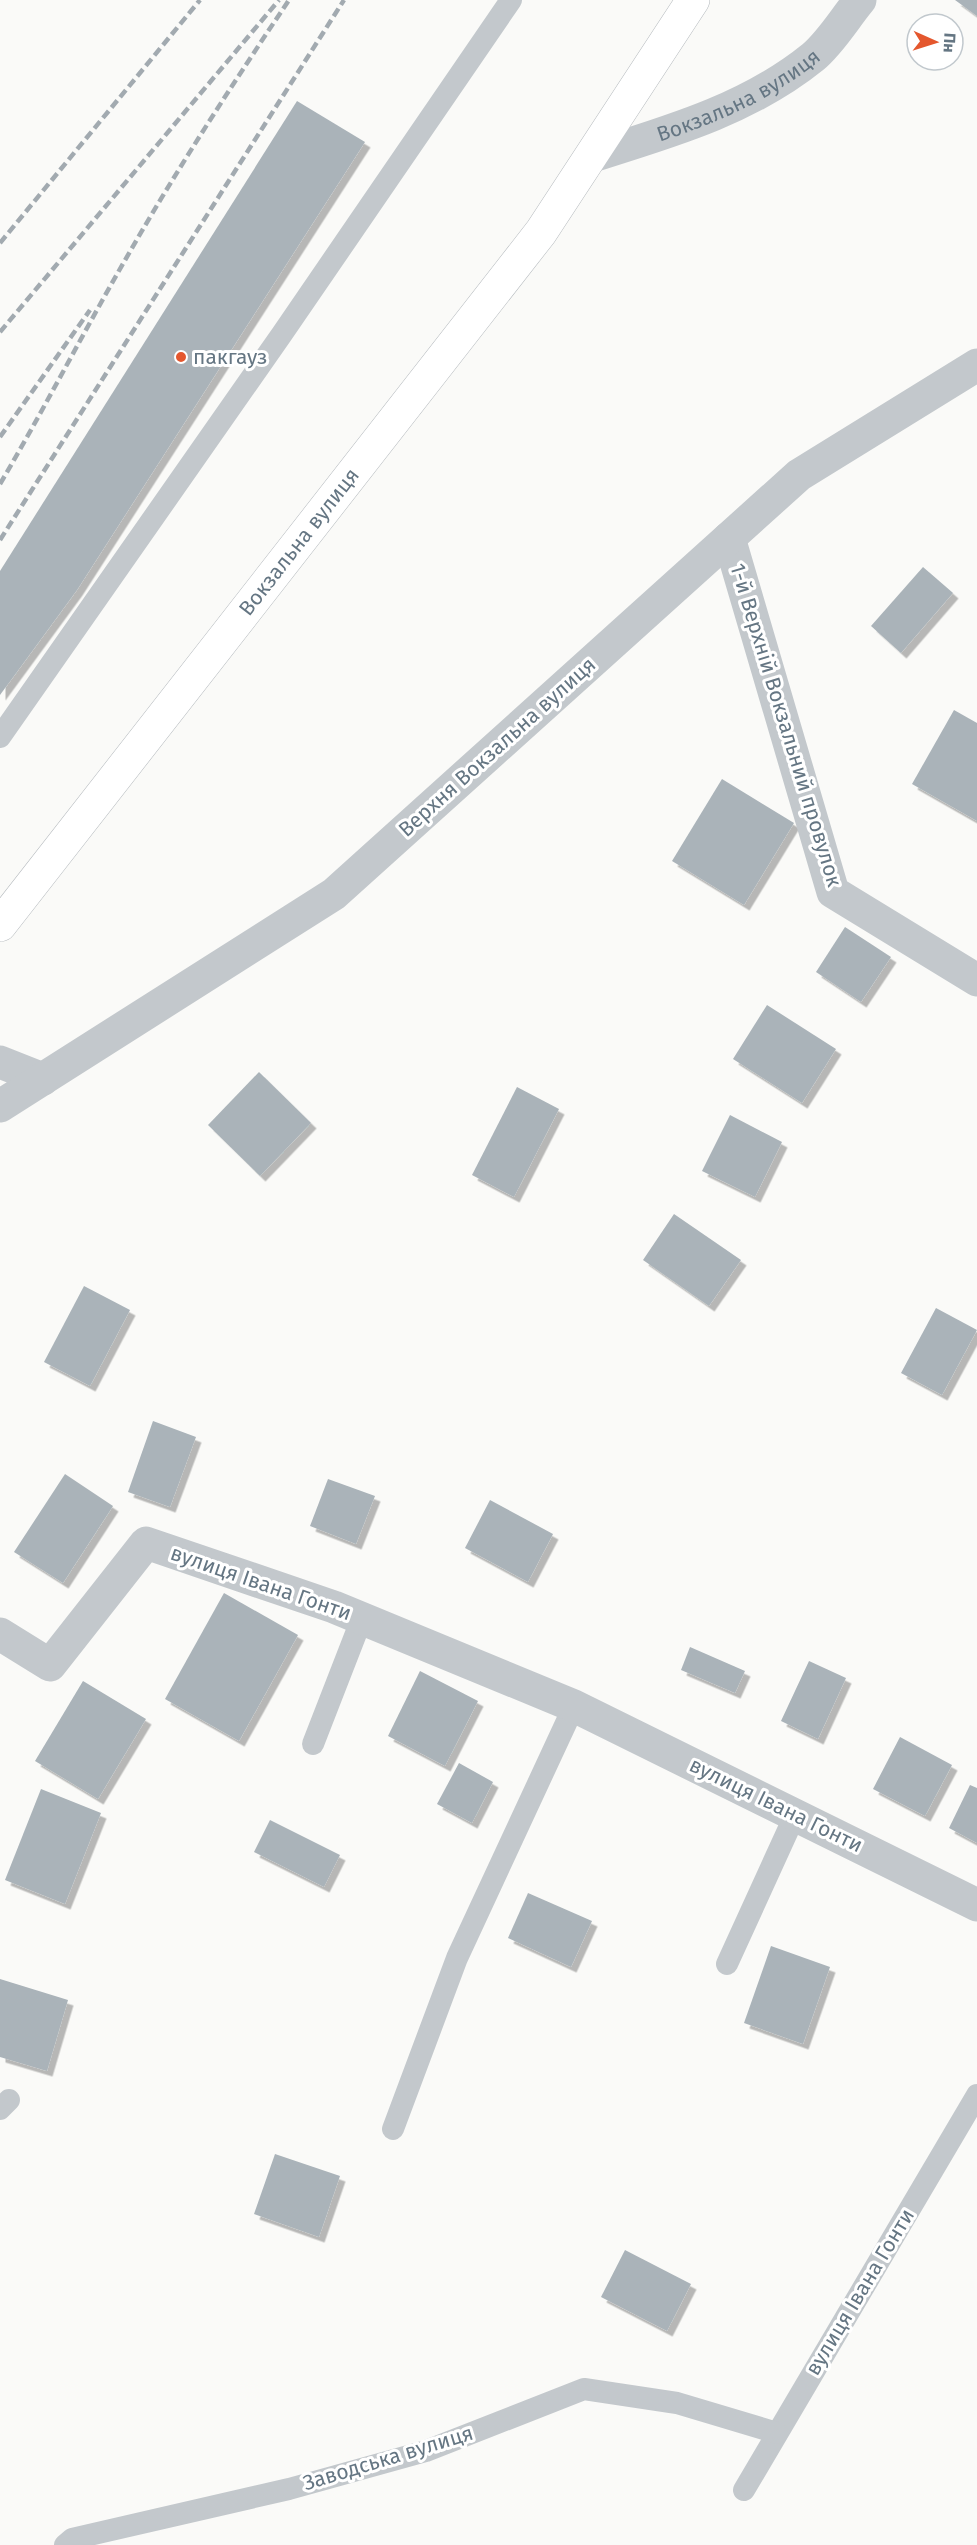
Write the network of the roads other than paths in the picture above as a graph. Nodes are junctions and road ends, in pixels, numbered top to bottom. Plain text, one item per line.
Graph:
1 (511, 0) edge
2 (693, 0) edge
3 (860, 0) edge
4 (592, 156) junction
5 (977, 365) edge
6 (729, 538) junction
7 (0, 737) edge
8 (0, 925) edge
9 (977, 980) edge
10 (0, 1062) edge
11 (43, 1079) junction
12 (0, 1106) edge
13 (362, 1618) junction
14 (0, 1634) edge
15 (574, 1706) junction
16 (313, 1744) dead end
17 (795, 1815) junction
18 (977, 1905) edge
19 (727, 1964) dead end
20 (977, 2095) edge
21 (393, 2129) dead end
22 (777, 2433) junction
23 (744, 2490) dead end
24 (64, 2545) edge

1 - 7 lane
2 - 4 main road, Вокзальна вулиця
3 - 4 street, Вокзальна вулиця
4 - 8 main road, Вокзальна вулиця
5 - 6 street, Верхня Вокзальна вулиця
6 - 9 street, 1-й Верхній Вокзальний провулок
6 - 11 street, Верхня Вокзальна вулиця
10 - 11 street
11 - 12 street, Верхня Вокзальна вулиця
13 - 14 street, вулиця Івана Гонти
13 - 15 street, вулиця Івана Гонти
13 - 16 lane
15 - 17 street, вулиця Івана Гонти
15 - 21 lane
17 - 18 street, вулиця Івана Гонти
17 - 19 lane
20 - 22 lane, вулиця Івана Гонти
22 - 23 lane, вулиця Івана Гонти
22 - 24 lane, Заводська вулиця

